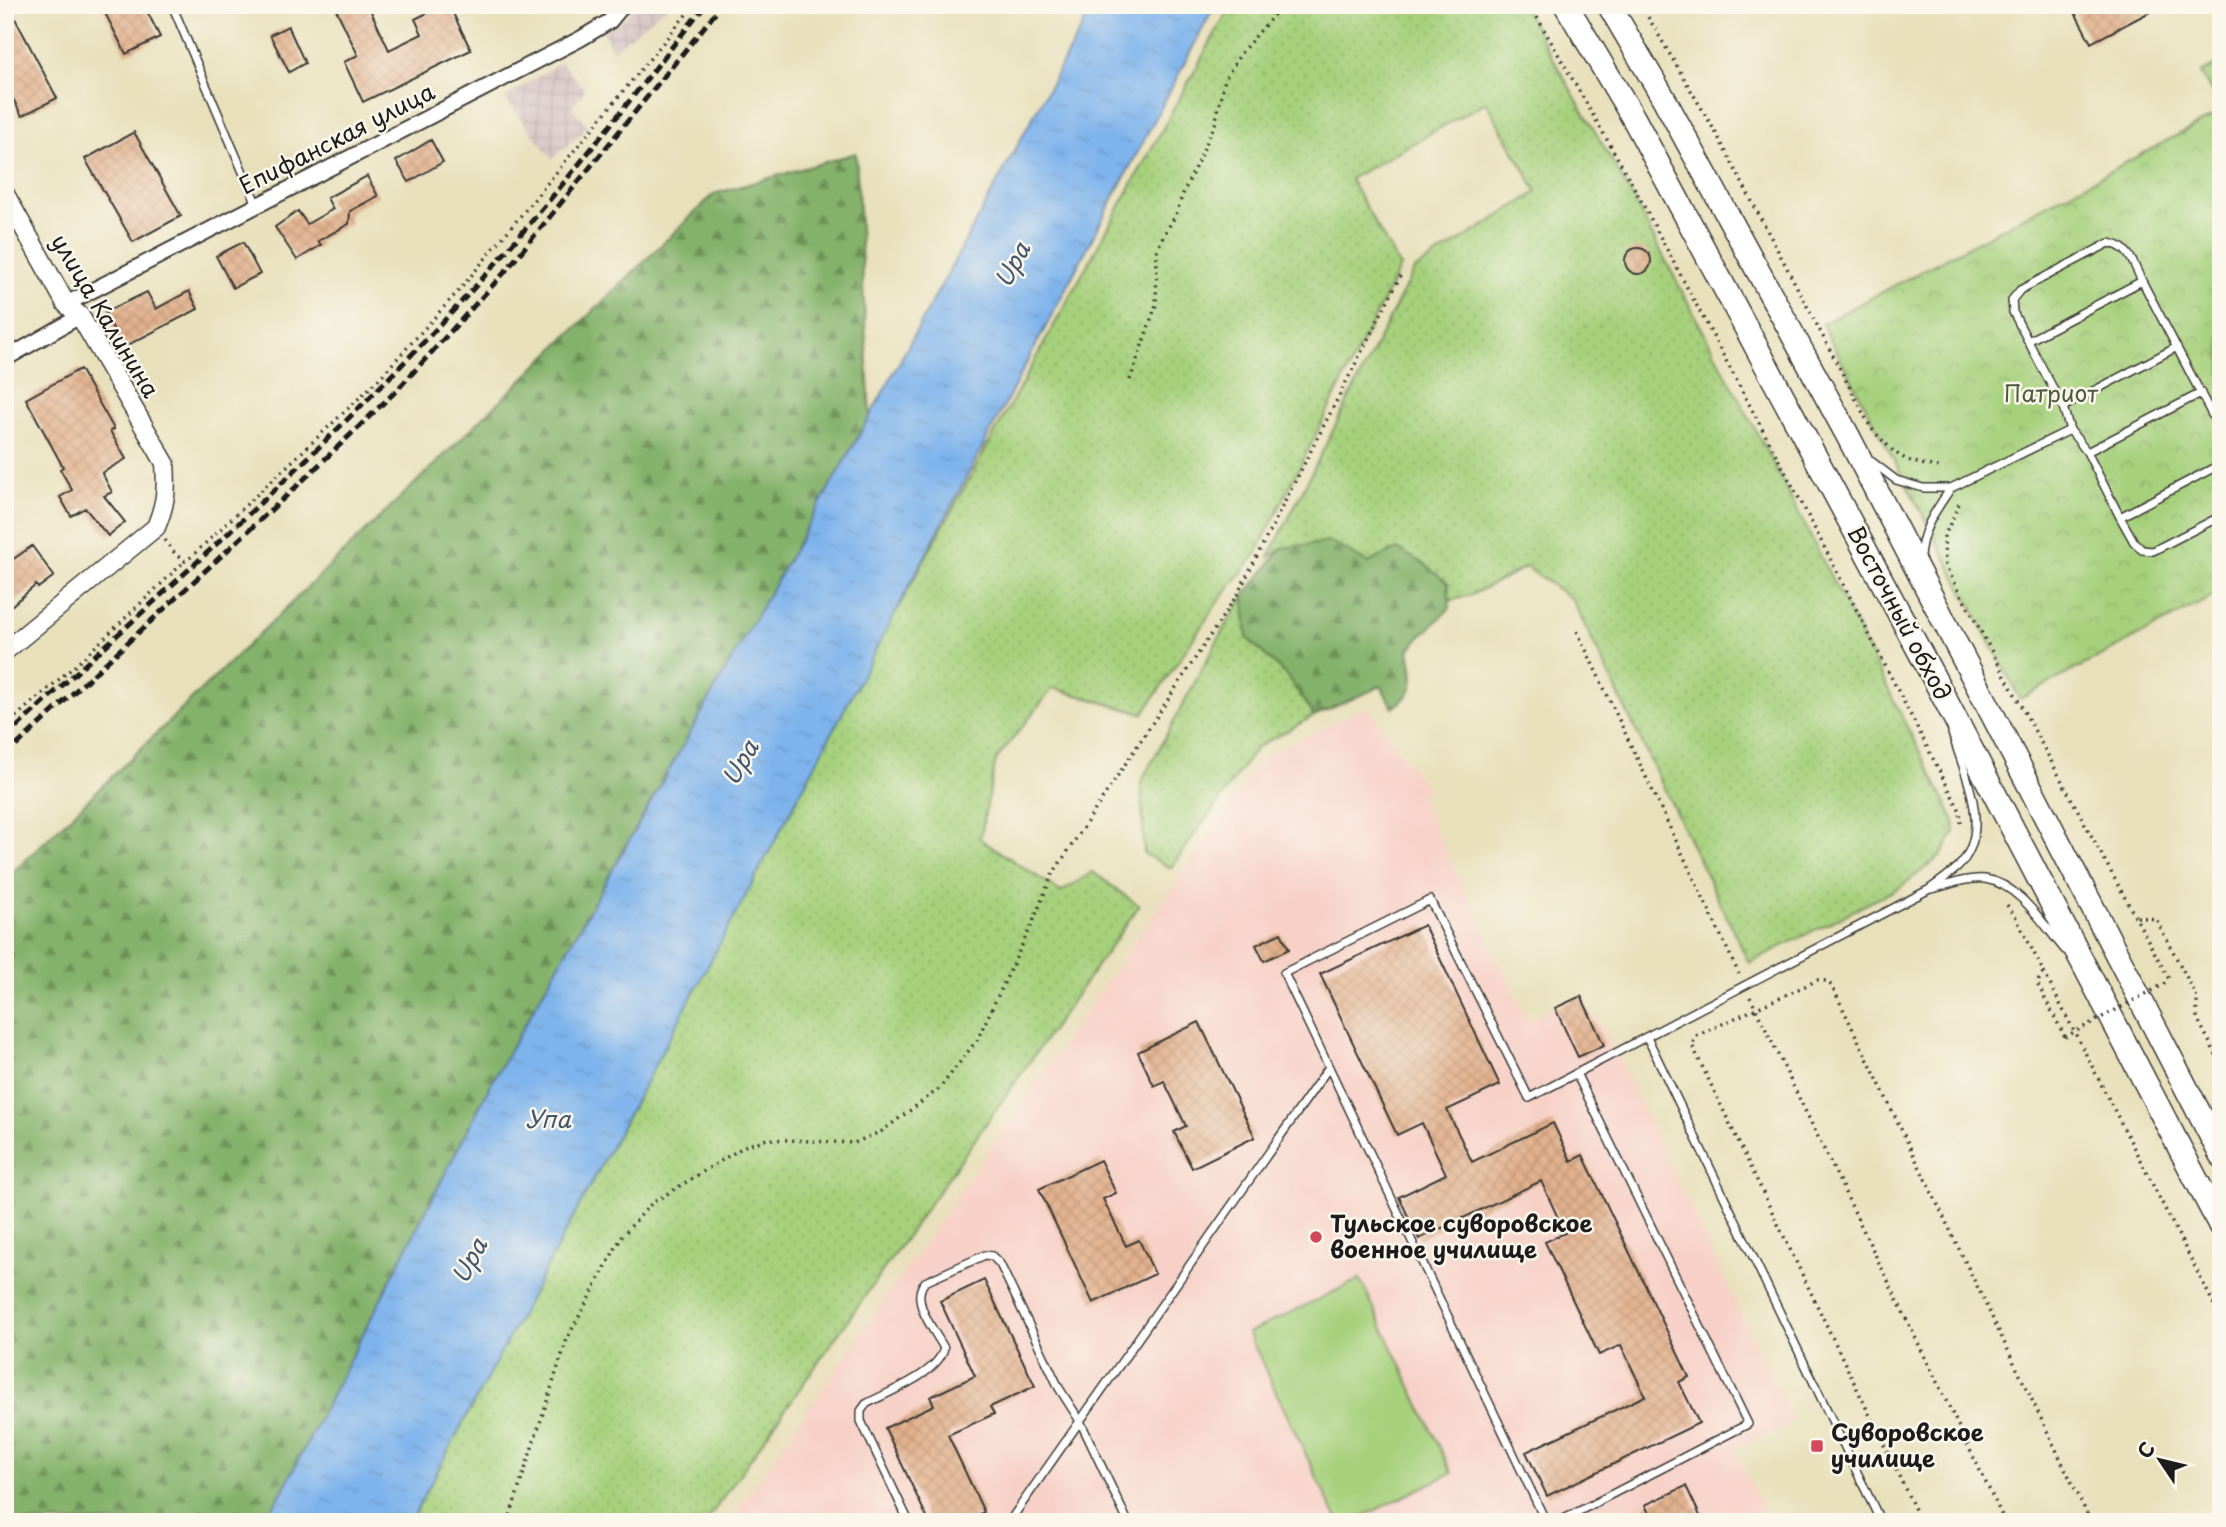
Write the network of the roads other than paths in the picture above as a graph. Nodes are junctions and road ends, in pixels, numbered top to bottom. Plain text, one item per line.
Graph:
1 (172, 5) edge
2 (623, 5) edge
3 (1566, 5) edge
4 (1609, 5) edge
5 (5, 194) edge
6 (257, 205) junction
7 (2142, 281) junction
8 (66, 304) junction
9 (80, 316) junction
10 (2028, 341) junction
11 (2177, 347) junction
12 (5, 359) edge
13 (2201, 393) junction
14 (2063, 407) junction
15 (2070, 430) junction
16 (2221, 432) edge
17 (1848, 436) junction
18 (2087, 452) junction
19 (2221, 464) edge
20 (1951, 488) junction
21 (2221, 516) edge
22 (2120, 517) junction
23 (1920, 573) junction
24 (5, 651) edge
25 (1936, 682) junction
26 (1928, 890) junction
27 (2094, 984) junction
28 (1647, 1037) junction
29 (1329, 1067) junction
30 (1576, 1073) junction
31 (2221, 1155) edge
32 (2221, 1227) edge
33 (1080, 1421) junction
34 (909, 1522) edge
35 (1009, 1522) edge
36 (1128, 1522) edge
37 (1546, 1522) edge
38 (1558, 1522) edge
39 (1881, 1522) edge

1 - 6 lane
2 - 6 street, Епифанская улица
3 - 25 main road, Восточный обход
4 - 17 main road, Восточный обход
5 - 8 street, улица Калинина
6 - 8 street, Епифанская улица
7 - 10 lane
7 - 10 lane
7 - 11 lane
8 - 9 street, улица Калинина
9 - 12 street
9 - 24 street, улица Калинина
10 - 14 lane
11 - 13 lane
11 - 14 lane
13 - 16 lane
13 - 18 lane
14 - 15 lane
15 - 18 lane
15 - 20 lane, Восточный обход
17 - 20 lane, Восточный обход
17 - 23 main road, Восточный обход
18 - 22 lane
19 - 22 lane
20 - 23 lane, Восточный обход
21 - 22 lane
23 - 31 main road, Восточный обход
25 - 26 lane
25 - 27 main road, Восточный обход
26 - 27 lane
26 - 28 lane
27 - 32 main road, Восточный обход
28 - 30 lane
28 - 39 lane
29 - 30 lane
29 - 33 lane
29 - 37 lane
30 - 38 lane
33 - 34 lane
33 - 35 lane
33 - 36 lane

